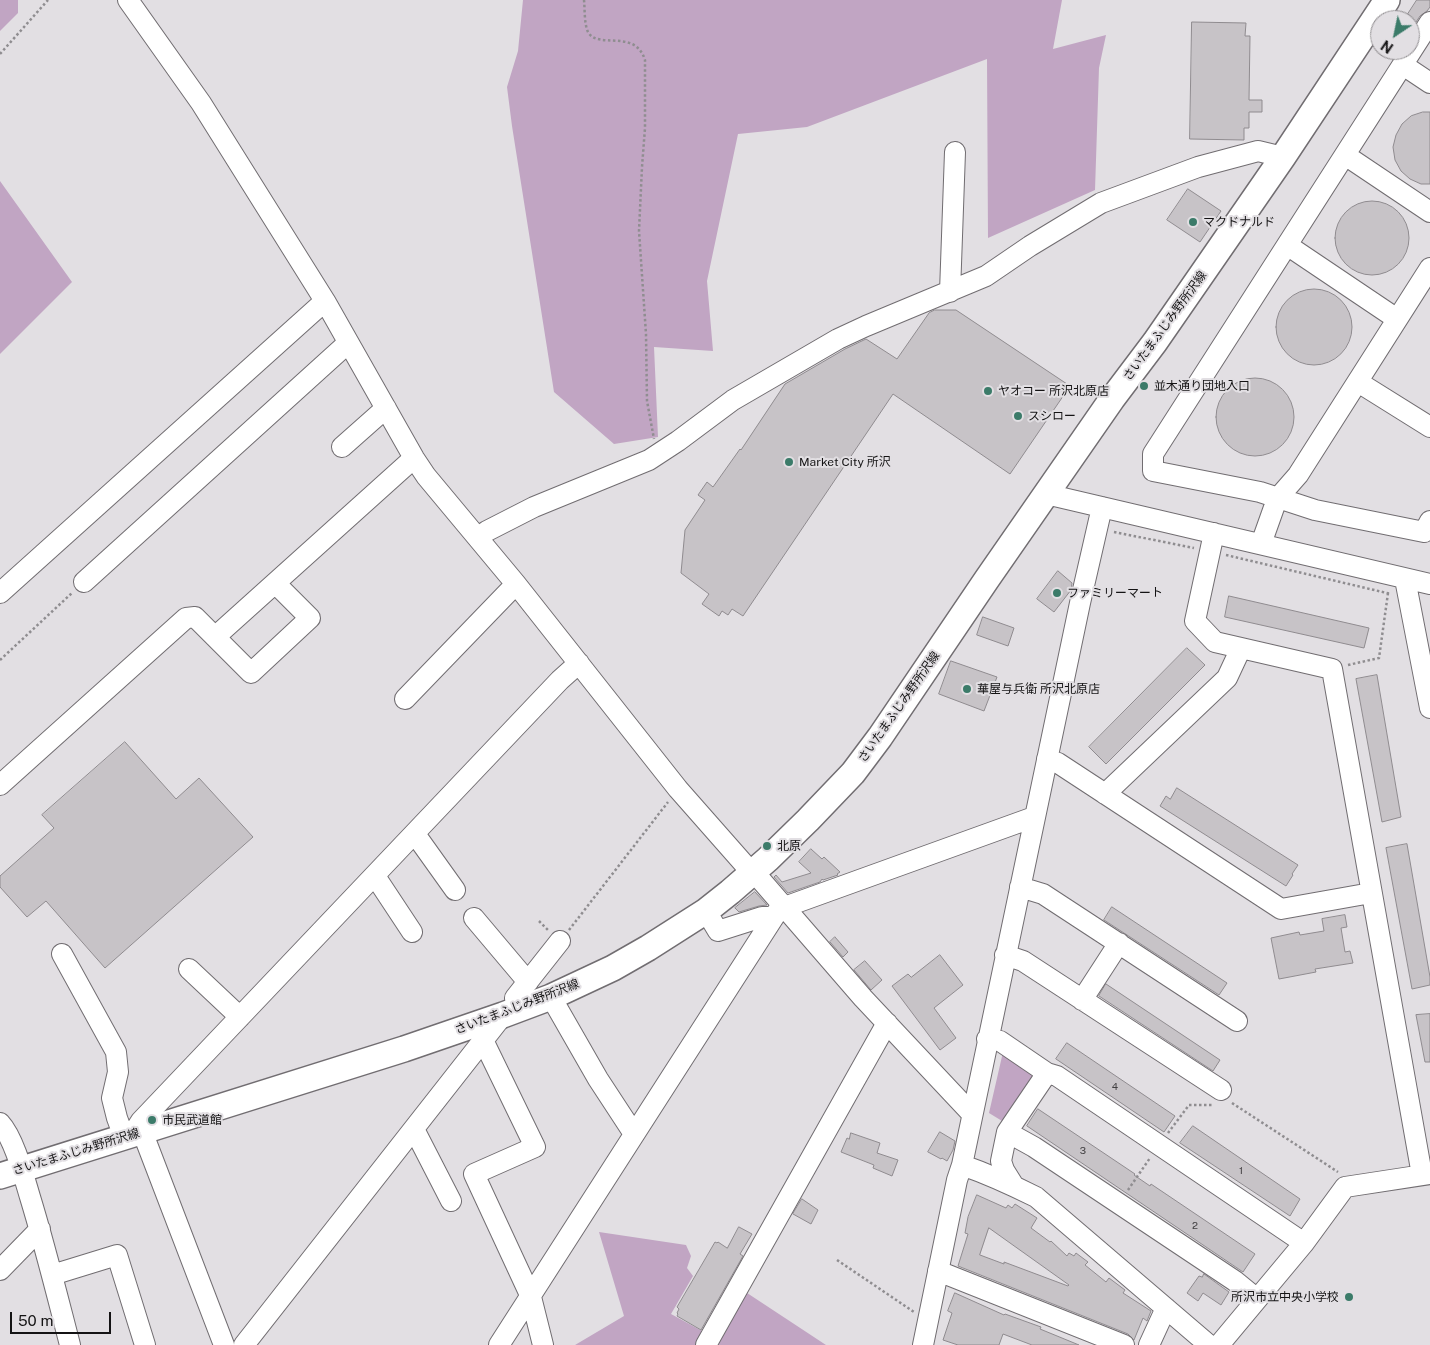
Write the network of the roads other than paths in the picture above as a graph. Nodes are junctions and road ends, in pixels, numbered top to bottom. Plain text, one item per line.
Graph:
1 (128, 0) edge
2 (1387, 0) edge
3 (1430, 22) edge
4 (1403, 65) junction
5 (1430, 83) edge
6 (955, 152) dead end
7 (1345, 155) junction
8 (1283, 157) junction
9 (1430, 212) edge
10 (1287, 246) junction
11 (1430, 268) edge
12 (950, 292) junction
13 (324, 301) junction
14 (1397, 319) junction
15 (348, 342) junction
16 (1358, 382) junction
17 (386, 408) junction
18 (1430, 427) edge
19 (342, 447) dead end
20 (414, 458) junction
21 (1046, 494) junction
22 (1277, 499) junction
23 (1102, 507) junction
24 (1430, 521) edge
25 (478, 537) junction
26 (1213, 542) junction
27 (1261, 544) junction
28 (84, 582) road end
29 (276, 582) junction
30 (516, 584) junction
31 (1430, 584) edge
32 (1407, 588) junction
33 (0, 593) edge
34 (215, 637) junction
35 (1241, 648) junction
36 (1425, 656) edge
37 (580, 663) junction
38 (405, 699) dead end
39 (1430, 708) edge
40 (1047, 759) junction
41 (0, 784) edge
42 (1105, 794) junction
43 (1034, 817) junction
44 (415, 834) junction
45 (752, 873) junction
46 (375, 876) junction
47 (1020, 887) junction
48 (455, 890) dead end
49 (1371, 893) junction
50 (706, 910) junction
51 (779, 912) junction
52 (474, 918) dead end
53 (412, 932) dead end
54 (560, 941) road end
55 (1119, 943) junction
56 (62, 954) dead end
57 (1005, 955) junction
58 (189, 969) dead end
59 (528, 982) junction
60 (551, 997) junction
61 (1082, 1000) junction
62 (510, 1013) junction
63 (240, 1017) junction
64 (1238, 1021) dead end
65 (888, 1023) junction
66 (987, 1039) junction
67 (483, 1040) junction
68 (1048, 1073) junction
69 (1221, 1100) road end
70 (972, 1114) junction
71 (0, 1123) edge
72 (414, 1129) junction
73 (1007, 1132) junction
74 (133, 1134) junction
75 (634, 1134) junction
76 (962, 1166) junction
77 (11, 1172) edge
78 (1426, 1174) edge
79 (1014, 1186) junction
80 (451, 1200) dead end
81 (40, 1229) junction
82 (1304, 1243) junction
83 (0, 1270) edge
84 (938, 1271) junction
85 (52, 1274) junction
86 (531, 1297) junction
87 (1257, 1299) junction
88 (1166, 1308) junction
89 (70, 1345) edge
90 (145, 1345) edge
91 (224, 1345) edge
92 (244, 1345) edge
93 (499, 1345) edge
94 (543, 1345) edge
95 (706, 1345) edge
96 (923, 1345) edge
97 (1124, 1345) edge
98 (1149, 1345) edge
99 (1209, 1345) edge
100 (1219, 1345) edge

1 - 13 street
2 - 8 main road, さいたまふじみ野所沢線
3 - 4 street
4 - 5 street
4 - 7 street
6 - 12 street
7 - 9 street
7 - 10 street
8 - 12 street
8 - 21 main road, さいたまふじみ野所沢線
10 - 14 street
10 - 22 street
11 - 14 street
12 - 25 street
13 - 15 street
13 - 33 street
14 - 16 street
15 - 17 street
15 - 28 street
16 - 18 street
16 - 22 street
17 - 19 street
17 - 20 street
20 - 25 street
20 - 29 street
21 - 23 street
21 - 45 main road, さいたまふじみ野所沢線
22 - 24 street
22 - 27 street
23 - 26 street
23 - 40 street
25 - 30 street
26 - 27 street
26 - 35 street
27 - 32 street
29 - 34 street
29 - 34 street
30 - 37 street
30 - 38 street
31 - 32 street
32 - 36 street
34 - 41 street
35 - 42 street
35 - 49 street
36 - 39 street
37 - 44 street
37 - 45 street
40 - 42 street
40 - 43 street
42 - 49 street
43 - 47 street
43 - 51 street
44 - 46 street
44 - 48 street
45 - 50 main road, さいたまふじみ野所沢線
45 - 51 street
46 - 53 street
46 - 63 street
47 - 55 street
47 - 57 street
49 - 78 street
50 - 51 street
50 - 60 main road, さいたまふじみ野所沢線
51 - 65 street
51 - 75 street
52 - 59 street
54 - 59 street
55 - 61 street
55 - 64 street
56 - 74 street
57 - 61 street
57 - 66 street
58 - 63 street
59 - 62 street
60 - 62 main road, さいたまふじみ野所沢線
60 - 75 street
61 - 69 street
62 - 67 street
62 - 74 main road, さいたまふじみ野所沢線
63 - 74 street
65 - 70 street
65 - 95 street
66 - 68 street
66 - 70 street
67 - 72 street
67 - 86 street
68 - 73 street
68 - 82 street
70 - 76 street
71 - 77 street
72 - 80 street
72 - 92 street
73 - 79 street
73 - 87 street
74 - 77 main road, さいたまふじみ野所沢線
74 - 91 street
75 - 86 street
76 - 79 street
76 - 84 street
77 - 81 street
78 - 82 street
79 - 88 street
81 - 83 street
81 - 85 street
82 - 87 street
84 - 96 street
84 - 97 street
85 - 89 street
85 - 90 street
86 - 93 street
86 - 94 street
87 - 100 street
88 - 98 street
88 - 99 street

